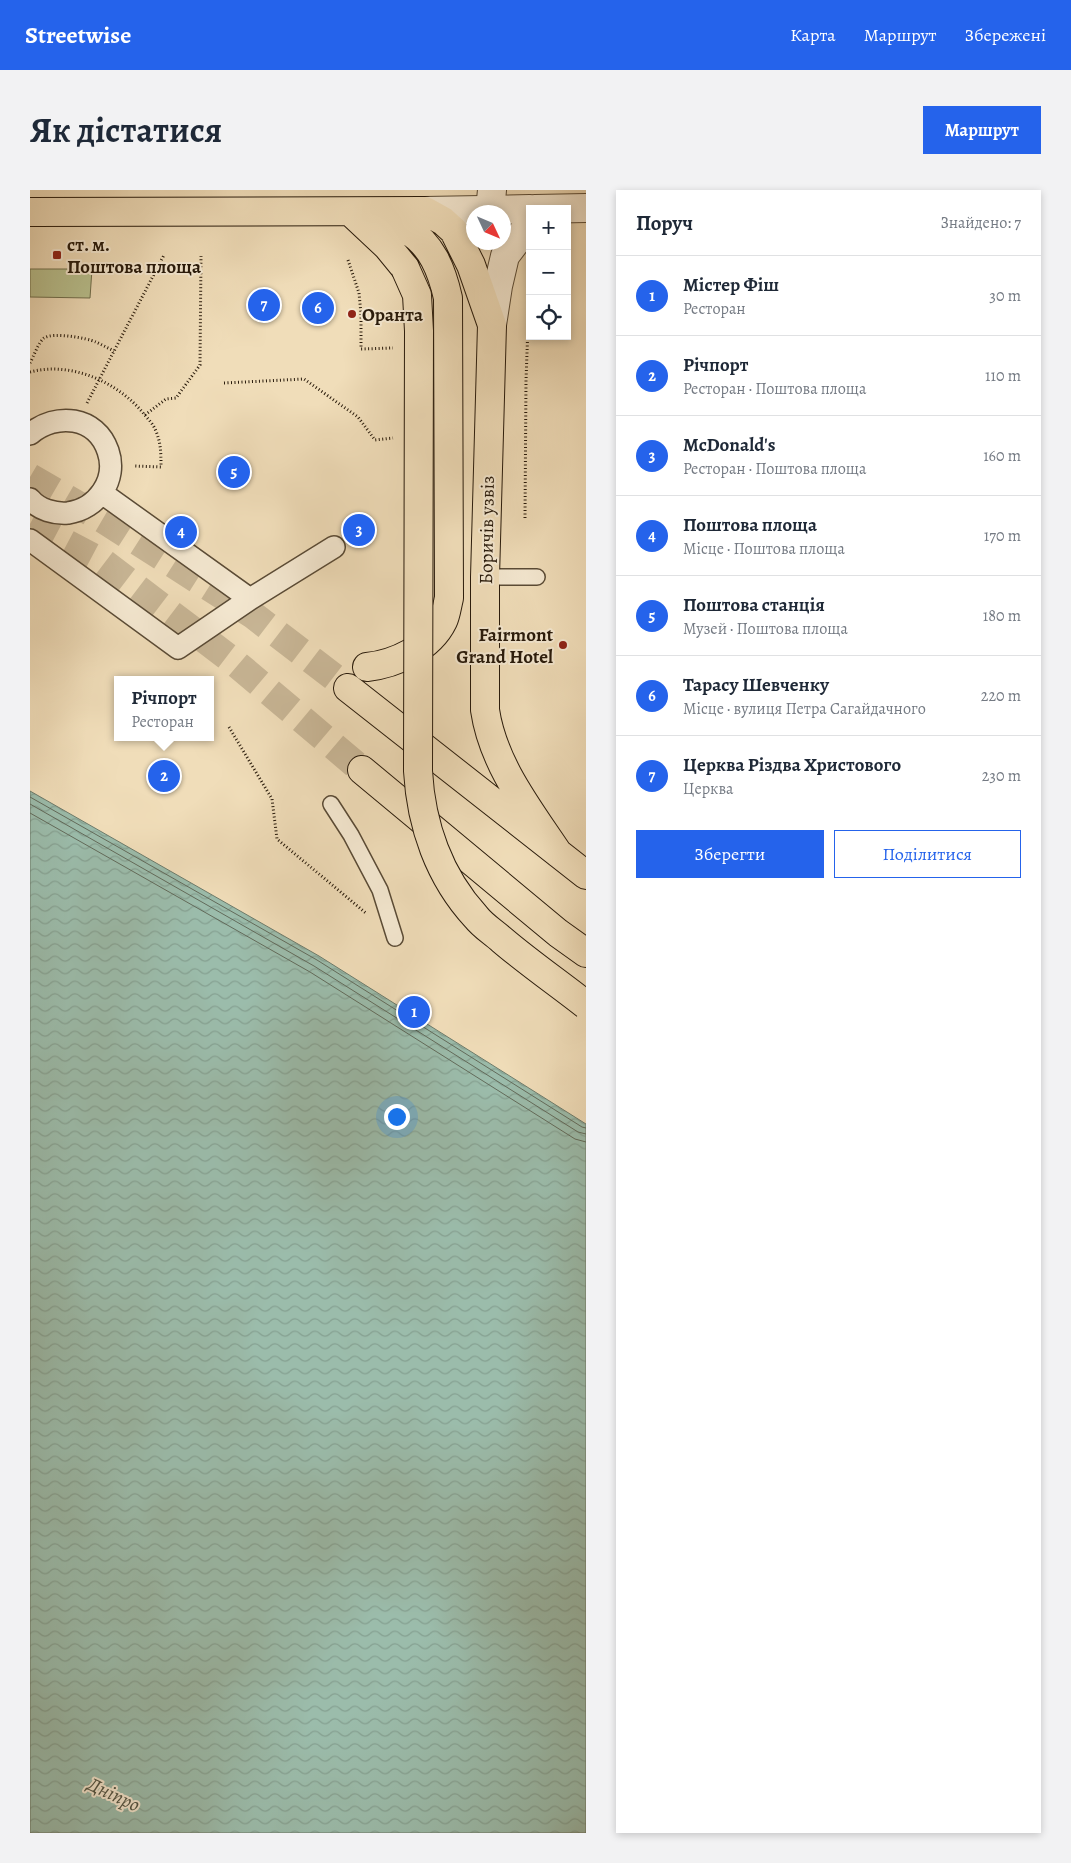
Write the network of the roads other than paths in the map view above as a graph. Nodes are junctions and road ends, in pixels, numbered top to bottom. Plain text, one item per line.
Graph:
1 (491, 200) edge
2 (526, 208) edge
3 (571, 208) edge
4 (586, 208) edge
5 (349, 211) junction
6 (425, 211) junction
7 (30, 212) edge
8 (526, 228) edge
9 (492, 325) junction
10 (30, 434) edge
11 (102, 494) junction
12 (38, 505) edge
13 (30, 538) edge
14 (334, 547) dead end
15 (537, 576) dead end
16 (485, 577) junction
17 (250, 599) junction
18 (367, 667) dead end
19 (348, 688) tunnel mouth
20 (362, 770) tunnel mouth
21 (331, 804) dead end
22 (558, 853) junction
23 (586, 875) edge
24 (395, 938) road end
25 (586, 953) edge
26 (586, 1005) edge

1 - 2 street
1 - 6 street
3 - 4 street
5 - 6 main road
5 - 7 main road
5 - 18 main road
5 - 26 main road, bridge
6 - 9 main road, Боричів узвіз
8 - 9 street
9 - 16 main road, Боричів узвіз
10 - 11 street
11 - 12 street
11 - 17 street
12 - 13 street
13 - 17 street
14 - 17 street
15 - 16 lane
16 - 22 main road, Боричів узвіз
19 - 22 main road
20 - 25 main road
21 - 24 lane
22 - 23 main road

